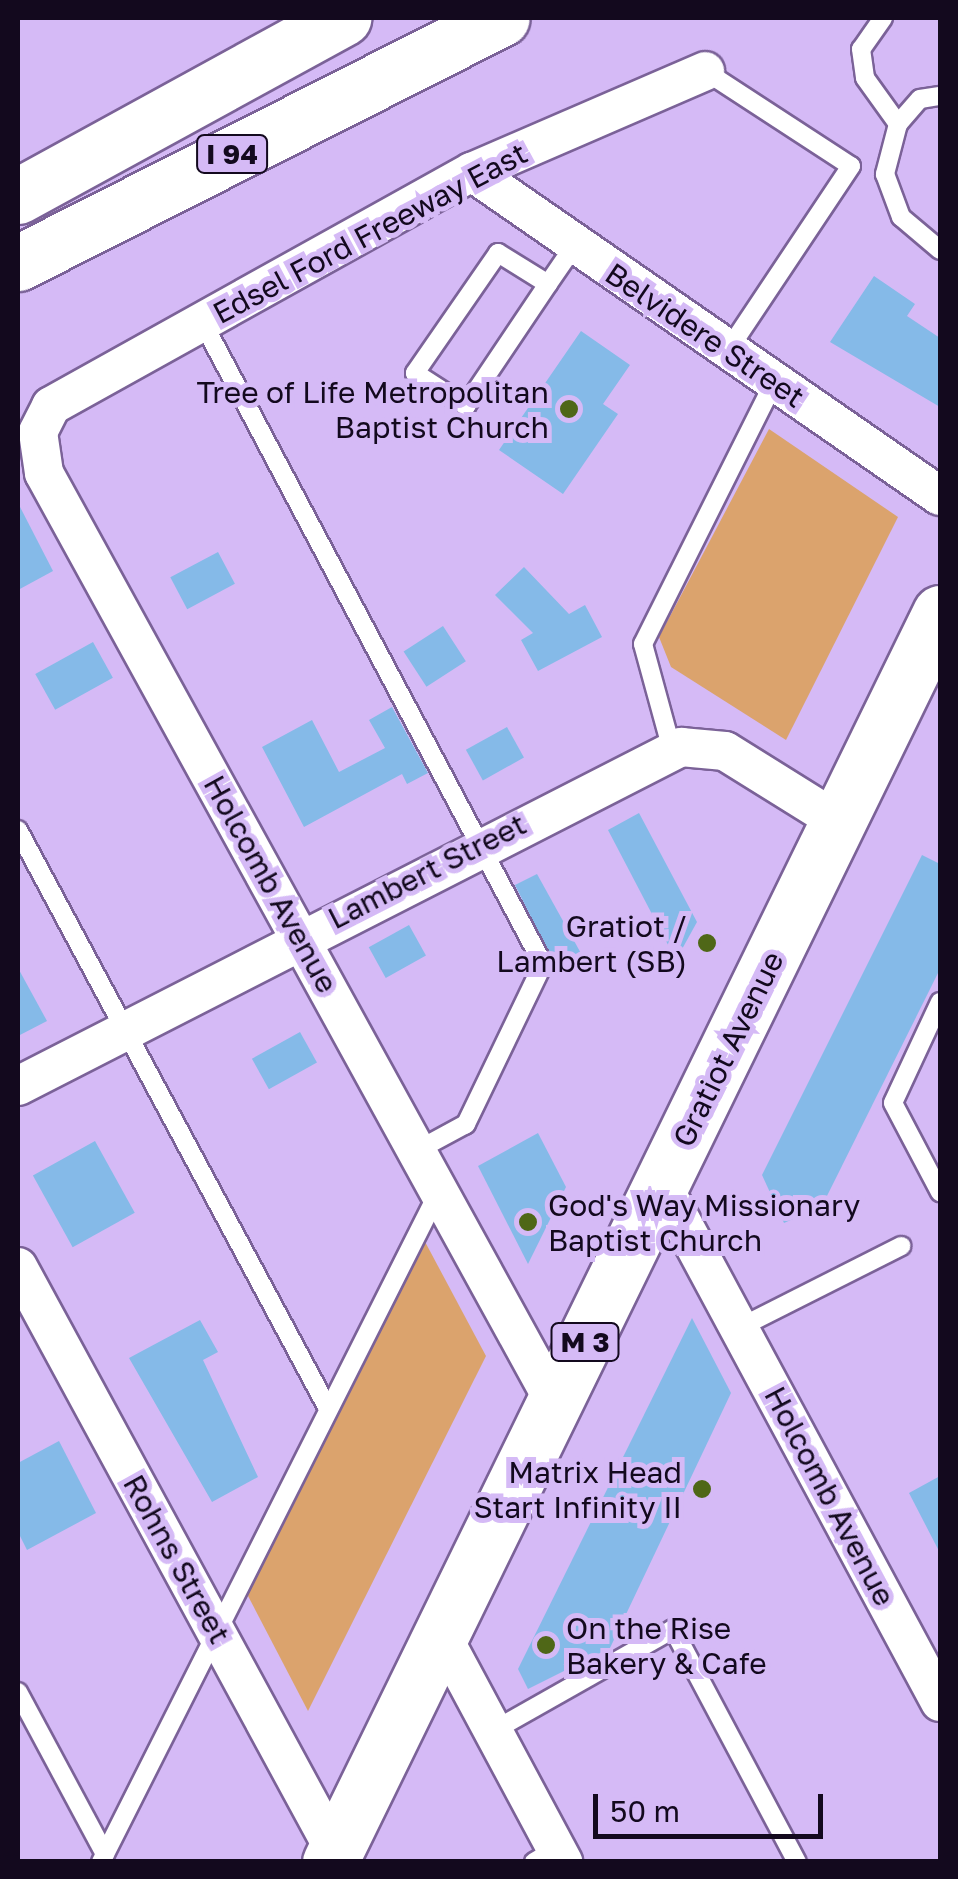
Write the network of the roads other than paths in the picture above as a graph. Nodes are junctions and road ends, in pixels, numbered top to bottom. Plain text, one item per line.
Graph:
1 (343, 18) edge
2 (502, 18) edge
3 (522, 18) edge
4 (883, 18) edge
5 (446, 46) junction
6 (705, 71) joint
7 (940, 96) edge
8 (898, 124) junction
9 (472, 172) junction
10 (18, 196) edge
11 (574, 246) junction
12 (940, 250) edge
13 (18, 263) edge
14 (548, 284) junction
15 (202, 323) junction
16 (727, 352) junction
17 (96, 382) joint
18 (774, 382) junction
19 (28, 429) edge
20 (940, 496) edge
21 (938, 626) edge
22 (672, 750) junction
23 (840, 822) junction
24 (18, 830) edge
25 (479, 842) junction
26 (301, 936) junction
27 (940, 1002) edge
28 (125, 1029) junction
29 (18, 1086) edge
30 (416, 1152) junction
31 (662, 1184) junction
32 (442, 1186) junction
33 (940, 1192) edge
34 (901, 1246) dead end
35 (18, 1267) edge
36 (738, 1328) junction
37 (555, 1403) junction
38 (326, 1405) junction
39 (441, 1634) junction
40 (220, 1638) junction
41 (18, 1692) edge
42 (940, 1702) edge
43 (493, 1731) junction
44 (333, 1856) edge
45 (551, 1857) edge
46 (103, 1858) edge
47 (798, 1862) edge

1 - 10 main road, I 94
2 - 5 main road, I 94
3 - 5 main road
4 - 8 lane
5 - 13 main road, I 94
6 - 9 street, Edsel Ford Freeway East
6 - 16 lane
7 - 8 lane
8 - 12 lane
9 - 11 street, Belvidere Street
9 - 15 street, Edsel Ford Freeway East
11 - 14 lane
11 - 16 street, Belvidere Street
14 - 14 lane
15 - 17 street, Edsel Ford Freeway East
15 - 25 lane
16 - 18 street, Belvidere Street
17 - 19 street, Holcomb Avenue
18 - 20 street, Belvidere Street
18 - 22 lane
19 - 26 street, Holcomb Avenue
21 - 23 main road, Gratiot Avenue / M 3
22 - 23 street, Lambert Street
22 - 25 street, Lambert Street
23 - 31 main road, Gratiot Avenue / M 3
24 - 28 lane
25 - 26 street, Lambert Street
25 - 30 lane
26 - 28 street, Lambert Street
26 - 30 street, Holcomb Avenue
27 - 33 lane
28 - 29 street, Lambert Street
28 - 38 lane
30 - 32 street, Holcomb Avenue
31 - 36 street, Holcomb Avenue
31 - 37 main road, Gratiot Avenue / M 3
32 - 37 street, Holcomb Avenue
32 - 38 lane
34 - 36 lane
35 - 40 street, Rohns Street
36 - 42 street, Holcomb Avenue
37 - 39 main road, Gratiot Avenue / M 3
38 - 40 lane
39 - 43 street
39 - 44 main road, Gratiot Avenue / M 3
40 - 44 street, Rohns Street
40 - 46 lane
41 - 46 lane
43 - 45 street
43 - 47 lane

